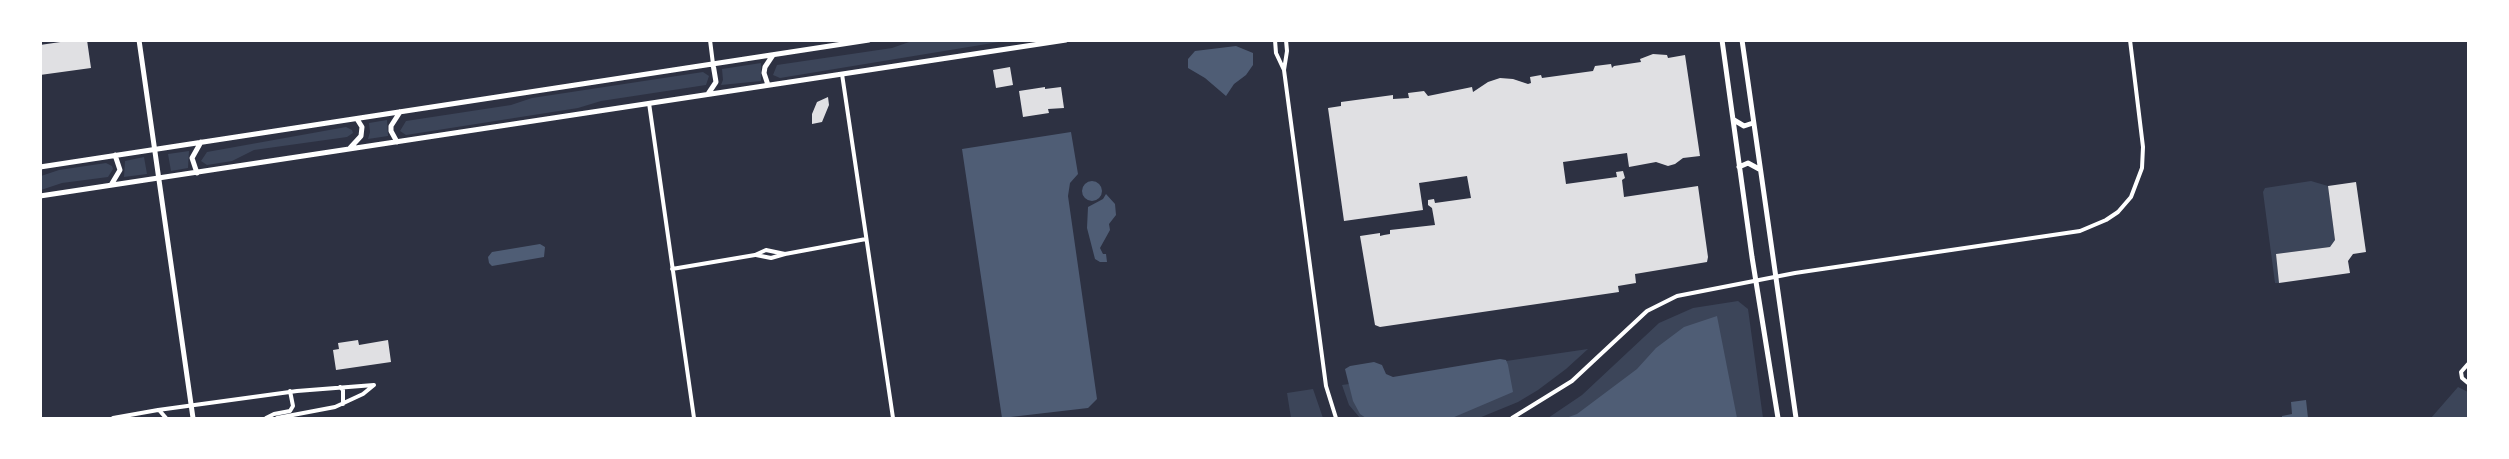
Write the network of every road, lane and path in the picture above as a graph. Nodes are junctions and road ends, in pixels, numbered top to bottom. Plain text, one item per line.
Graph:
1 (139, 40) edge
2 (710, 40) edge
3 (869, 40) edge
4 (1066, 40) edge
5 (1275, 40) edge
6 (1286, 40) edge
7 (1722, 40) edge
8 (2130, 40) edge
9 (1742, 41) edge
10 (1039, 43) edge
11 (773, 55) junction
12 (713, 64) junction
13 (1284, 70) junction
14 (842, 74) junction
15 (768, 85) junction
16 (708, 94) junction
17 (649, 103) junction
18 (400, 112) junction
19 (357, 119) junction
20 (1733, 119) junction
21 (1753, 123) junction
22 (201, 142) junction
23 (397, 142) junction
24 (155, 149) junction
25 (349, 149) junction
26 (116, 155) junction
27 (40, 166) edge
28 (1739, 167) junction
29 (1760, 170) junction
30 (197, 172) junction
31 (159, 178) junction
32 (111, 185) junction
33 (40, 196) edge
34 (866, 239) junction
35 (785, 254) junction
36 (755, 255) junction
37 (672, 269) junction
38 (1776, 276) junction
39 (1756, 281) junction
40 (2469, 364) edge
41 (2469, 383) edge
42 (340, 387) junction
43 (290, 392) junction
44 (342, 404) junction
45 (191, 405) junction
46 (158, 410) junction
47 (113, 418) edge
48 (166, 418) edge
49 (193, 418) edge
50 (266, 418) edge
51 (277, 418) edge
52 (694, 418) edge
53 (893, 418) edge
54 (1336, 418) edge
55 (1512, 418) edge
56 (1778, 418) edge
57 (1796, 418) edge

1 - 24 main road
2 - 12 street
3 - 11 main road
4 - 10 main road
5 - 13 street
6 - 13 street
7 - 20 main road
8 - 38 street
9 - 21 main road
10 - 14 main road
11 - 12 main road
11 - 15 main road
12 - 16 main road
12 - 18 main road
13 - 54 street
14 - 15 main road
14 - 34 street
15 - 16 main road
16 - 17 main road
17 - 23 main road
17 - 37 street
18 - 19 main road
18 - 23 main road
19 - 22 main road
19 - 25 main road
20 - 21 main road
20 - 28 main road
21 - 29 main road
22 - 24 main road
22 - 30 main road
23 - 25 main road
24 - 26 main road
24 - 31 main road
25 - 30 main road
26 - 27 main road
26 - 32 main road
28 - 29 main road
28 - 39 main road
29 - 38 main road
30 - 31 main road
31 - 32 main road
31 - 45 main road
32 - 33 main road
34 - 35 street
34 - 53 street
35 - 36 street
35 - 36 street
36 - 37 street
37 - 52 street
38 - 39 street
38 - 57 main road
39 - 55 street
39 - 56 main road
40 - 41 street
42 - 43 street
42 - 44 street
42 - 44 street
43 - 45 street
43 - 50 street
44 - 51 street
45 - 46 street
45 - 49 main road
46 - 47 street
46 - 48 street

